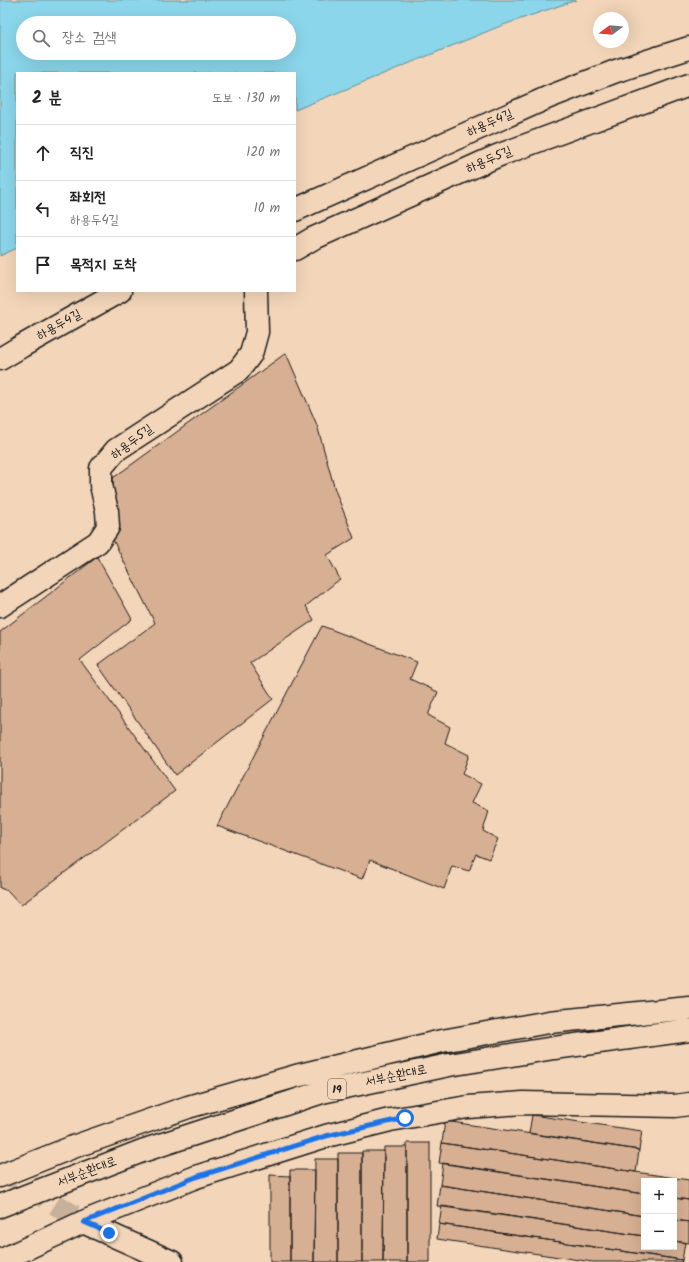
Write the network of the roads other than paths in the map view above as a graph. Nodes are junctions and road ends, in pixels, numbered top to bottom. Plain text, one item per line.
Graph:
1 (689, 48) edge
2 (689, 85) edge
3 (296, 210) edge
4 (296, 248) edge
5 (118, 292) edge
6 (256, 292) edge
7 (0, 359) edge
8 (0, 606) edge
9 (689, 1008) edge
10 (689, 1030) edge
11 (689, 1104) edge
12 (0, 1176) edge
13 (0, 1206) edge
14 (84, 1222) junction
15 (0, 1261) edge
16 (172, 1262) edge

1 - 3 main road, 하용두4길
2 - 4 main road, 하용두5길
5 - 7 main road, 하용두4길
6 - 8 main road, 하용두5길
9 - 12 main road, 서부순환대로 / 19
10 - 13 main road, 서부순환대로 / 19
11 - 14 main road
14 - 15 main road
14 - 16 main road

